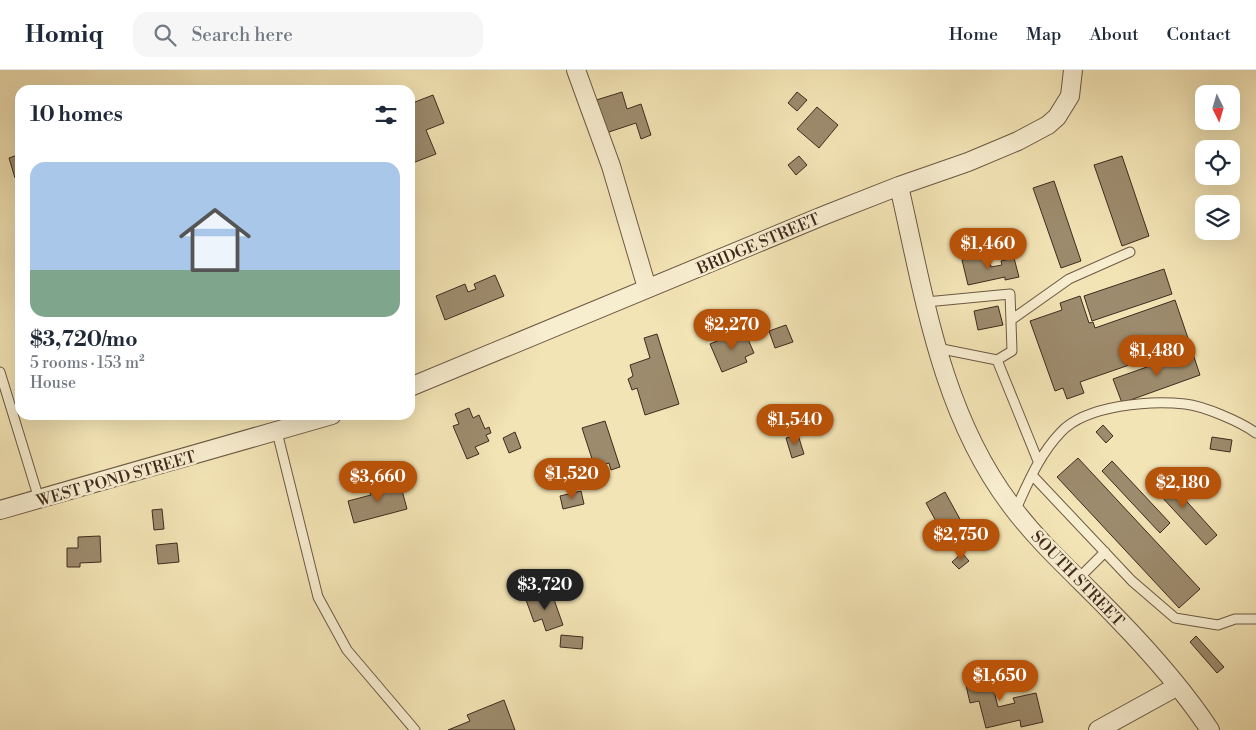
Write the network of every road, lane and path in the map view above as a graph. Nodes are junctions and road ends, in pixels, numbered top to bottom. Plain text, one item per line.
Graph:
1 (576, 70) edge
2 (1072, 78) edge
3 (899, 186) junction
4 (1130, 252) dead end
5 (647, 288) junction
6 (926, 302) junction
7 (1011, 320) junction
8 (937, 348) junction
9 (997, 360) junction
10 (0, 372) edge
11 (415, 385) edge
12 (316, 420) edge
13 (277, 432) junction
14 (1256, 433) edge
15 (1038, 461) junction
16 (1032, 475) junction
17 (39, 499) junction
18 (0, 510) edge
19 (1015, 511) junction
20 (1105, 552) junction
21 (1078, 579) junction
22 (1256, 619) edge
23 (1176, 687) junction
24 (415, 730) edge
25 (1098, 730) edge
26 (1210, 730) edge

1 - 5 street
2 - 3 street, BRIDGE STREET
3 - 5 street, BRIDGE STREET
3 - 6 street, SOUTH STREET
4 - 7 lane
5 - 11 street, BRIDGE STREET
6 - 7 lane
6 - 8 street, SOUTH STREET
7 - 9 lane
8 - 9 lane
8 - 19 street, SOUTH STREET
9 - 15 lane
10 - 17 lane
12 - 13 street
13 - 17 street, WEST POND STREET
13 - 24 lane
14 - 15 lane
15 - 16 lane
16 - 19 lane
16 - 20 lane
17 - 18 street, WEST POND STREET
19 - 21 street, SOUTH STREET
20 - 21 lane
20 - 22 lane
21 - 23 street, SOUTH STREET
23 - 25 street
23 - 26 street, SOUTH STREET

